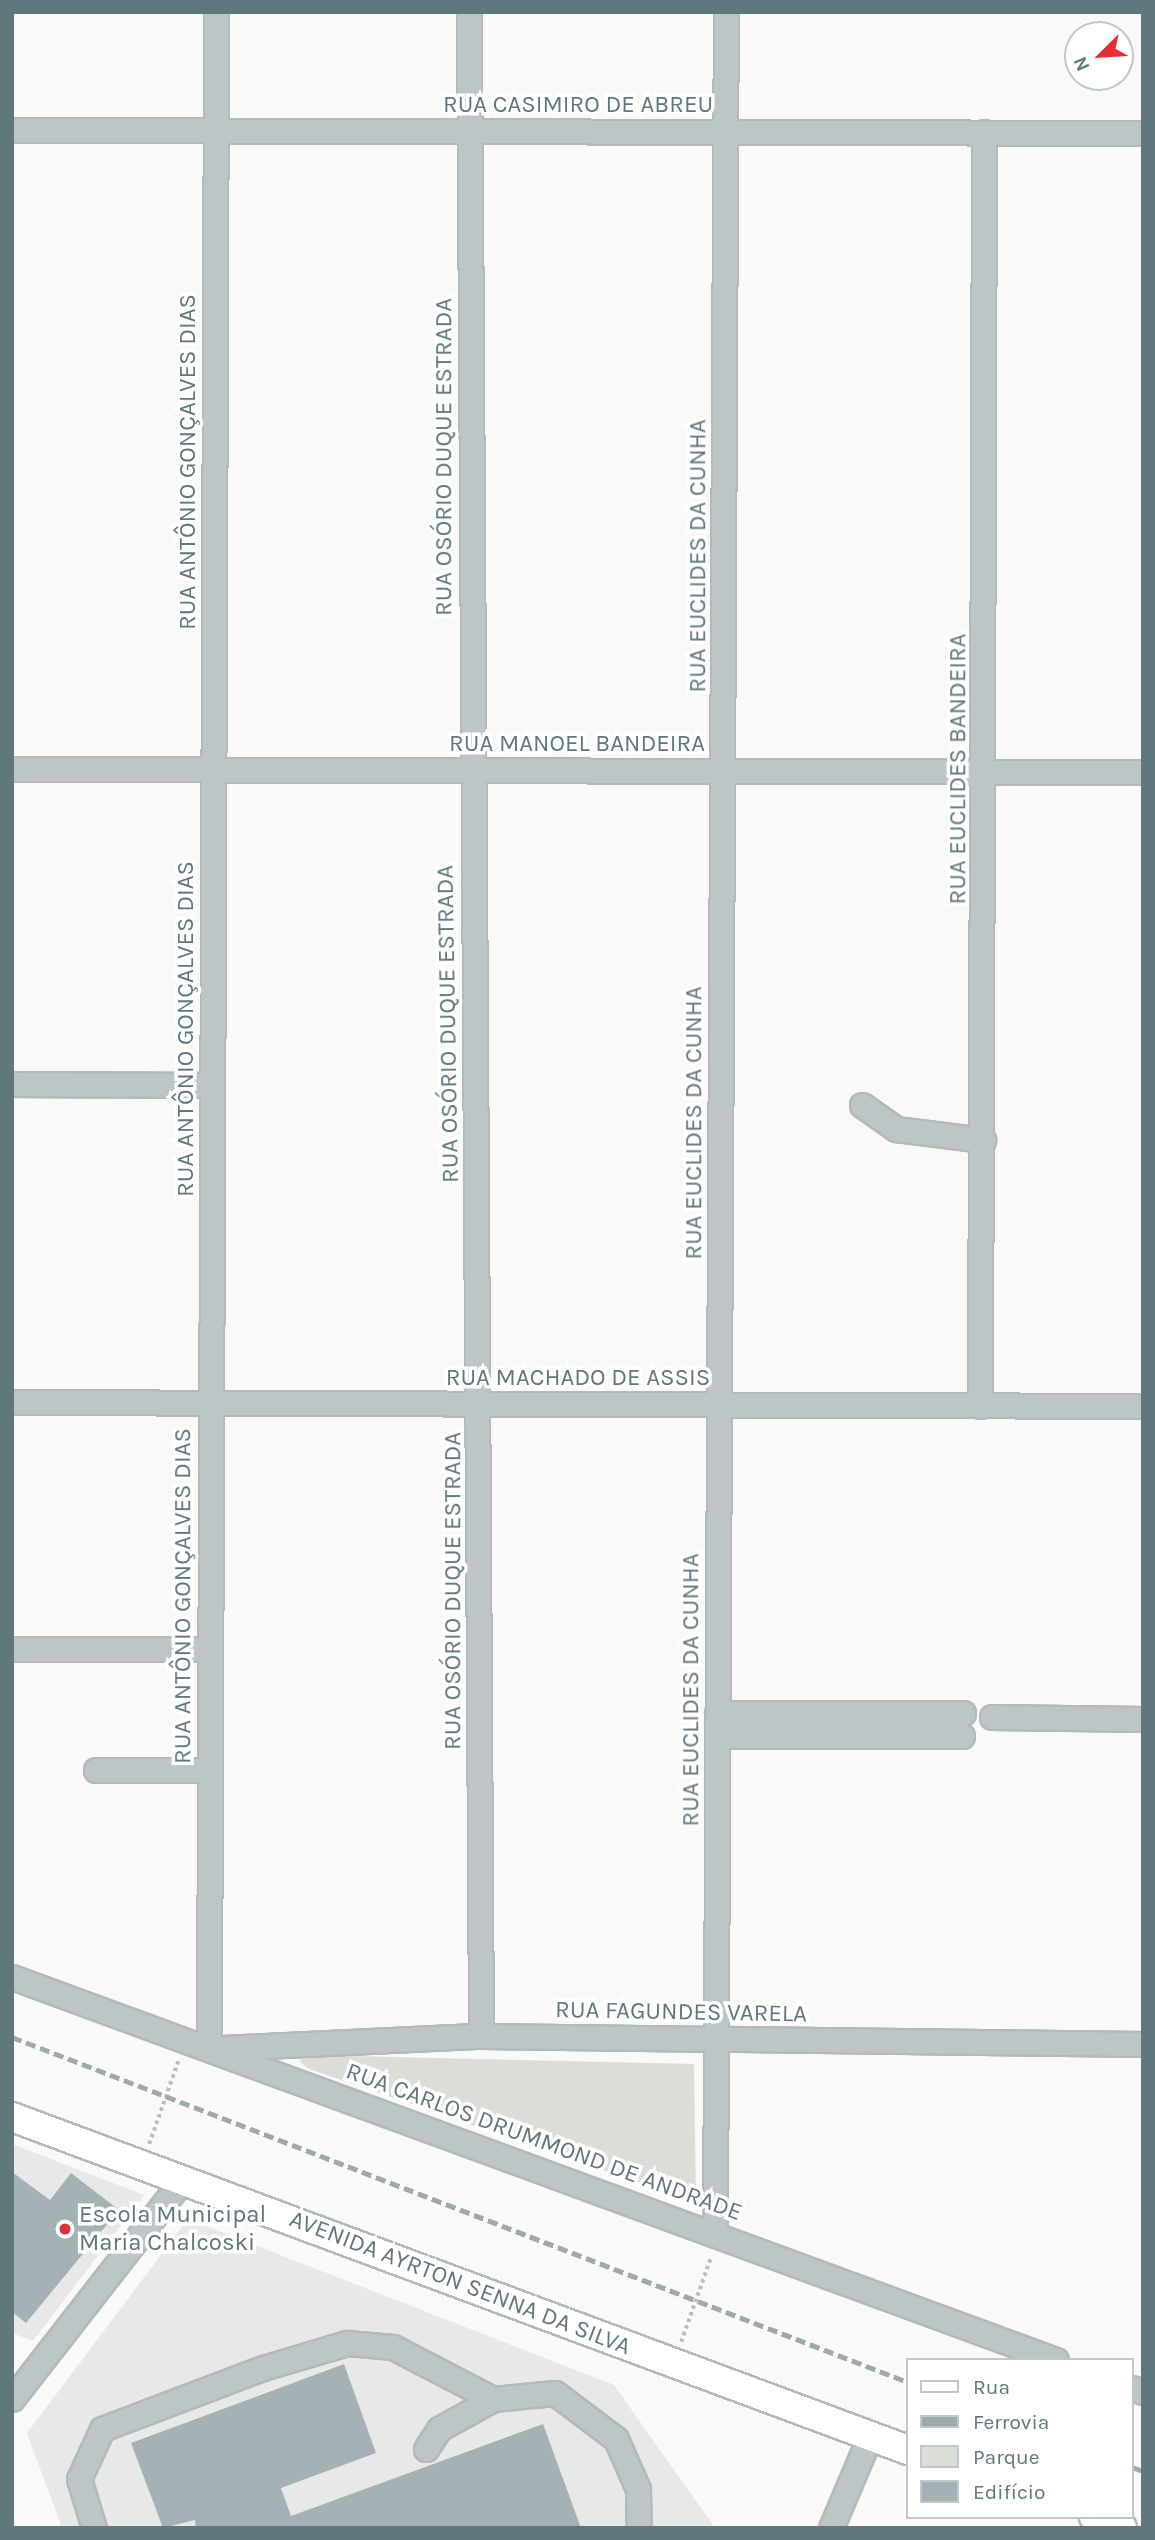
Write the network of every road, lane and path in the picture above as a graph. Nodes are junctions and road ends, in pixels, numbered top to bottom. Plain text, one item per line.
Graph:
1 (216, 12) edge
2 (469, 12) edge
3 (726, 12) edge
4 (12, 130) edge
5 (215, 131) junction
6 (470, 131) junction
7 (726, 131) junction
8 (984, 132) junction
9 (1143, 133) edge
10 (12, 769) edge
11 (723, 769) junction
12 (213, 770) junction
13 (471, 771) junction
14 (985, 771) junction
15 (1143, 772) edge
16 (12, 1084) edge
17 (212, 1085) junction
18 (863, 1105) dead end
19 (983, 1140) junction
20 (12, 1402) edge
21 (210, 1403) junction
22 (479, 1404) junction
23 (719, 1404) junction
24 (980, 1406) junction
25 (1143, 1406) edge
26 (12, 1649) edge
27 (209, 1649) junction
28 (992, 1717) dead end
29 (1143, 1719) edge
30 (717, 1724) junction
31 (963, 1724) dead end
32 (96, 1770) dead end
33 (209, 1770) junction
34 (12, 1977) edge
35 (481, 2036) junction
36 (715, 2038) junction
37 (186, 2039) junction
38 (1143, 2044) edge
39 (214, 2047) junction
40 (12, 2117) edge
41 (148, 2146) dead end
42 (184, 2178) junction
43 (717, 2234) junction
44 (680, 2347) dead end
45 (1051, 2358) edge
46 (12, 2399) edge
47 (493, 2399) junction
48 (870, 2436) junction
49 (906, 2448) edge
50 (426, 2449) dead end
51 (1099, 2519) edge
52 (93, 2528) edge
53 (639, 2528) edge
54 (831, 2528) edge
55 (1122, 2528) edge

1 - 5 street, RUA ANTÔNIO GONÇALVES DIAS
2 - 6 street, RUA OSÓRIO DUQUE ESTRADA
3 - 7 street, RUA EUCLIDES DA CUNHA
4 - 5 street, RUA CASIMIRO DE ABREU
5 - 6 street, RUA CASIMIRO DE ABREU
5 - 12 street, RUA ANTÔNIO GONÇALVES DIAS
6 - 7 street, RUA CASIMIRO DE ABREU
6 - 13 street, RUA OSÓRIO DUQUE ESTRADA
7 - 8 street, RUA CASIMIRO DE ABREU
7 - 11 street, RUA EUCLIDES DA CUNHA
8 - 9 street, RUA CASIMIRO DE ABREU
8 - 14 street, RUA EUCLIDES BANDEIRA
10 - 12 street, RUA MANOEL BANDEIRA
11 - 13 street, RUA MANOEL BANDEIRA
11 - 14 street, RUA MANOEL BANDEIRA
11 - 23 street, RUA EUCLIDES DA CUNHA
12 - 13 street, RUA MANOEL BANDEIRA
12 - 17 street, RUA ANTÔNIO GONÇALVES DIAS
13 - 22 street, RUA OSÓRIO DUQUE ESTRADA
14 - 15 street, RUA MANOEL BANDEIRA
14 - 19 street, RUA EUCLIDES BANDEIRA
16 - 17 street
17 - 21 street, RUA ANTÔNIO GONÇALVES DIAS
18 - 19 street
19 - 24 street, RUA EUCLIDES BANDEIRA
20 - 21 street, RUA MACHADO DE ASSIS
21 - 22 street, RUA MACHADO DE ASSIS
21 - 27 street, RUA ANTÔNIO GONÇALVES DIAS
22 - 23 street, RUA MACHADO DE ASSIS
22 - 35 street, RUA OSÓRIO DUQUE ESTRADA
23 - 24 street, RUA MACHADO DE ASSIS
23 - 30 street, RUA EUCLIDES DA CUNHA
24 - 25 street, RUA MACHADO DE ASSIS
26 - 27 street
27 - 33 street, RUA ANTÔNIO GONÇALVES DIAS
28 - 29 street
30 - 31 street
30 - 36 street, RUA EUCLIDES DA CUNHA
32 - 33 street
33 - 39 street, RUA ANTÔNIO GONÇALVES DIAS
34 - 37 street, RUA CARLOS DRUMMOND DE ANDRADE
35 - 36 street, RUA FAGUNDES VARELA
35 - 39 street, RUA FAGUNDES VARELA
36 - 38 street, RUA FAGUNDES VARELA
36 - 43 street, RUA EUCLIDES DA CUNHA
37 - 39 street, RUA CARLOS DRUMMOND DE ANDRADE
37 - 41 path
39 - 43 street, RUA CARLOS DRUMMOND DE ANDRADE
40 - 42 main road, AVENIDA AYRTON SENNA DA SILVA
42 - 46 street
42 - 48 main road, AVENIDA AYRTON SENNA DA SILVA
43 - 44 path
43 - 45 street, RUA CARLOS DRUMMOND DE ANDRADE
47 - 50 street
47 - 52 street
47 - 53 street
48 - 49 main road, AVENIDA AYRTON SENNA DA SILVA
48 - 54 street
51 - 55 main road

